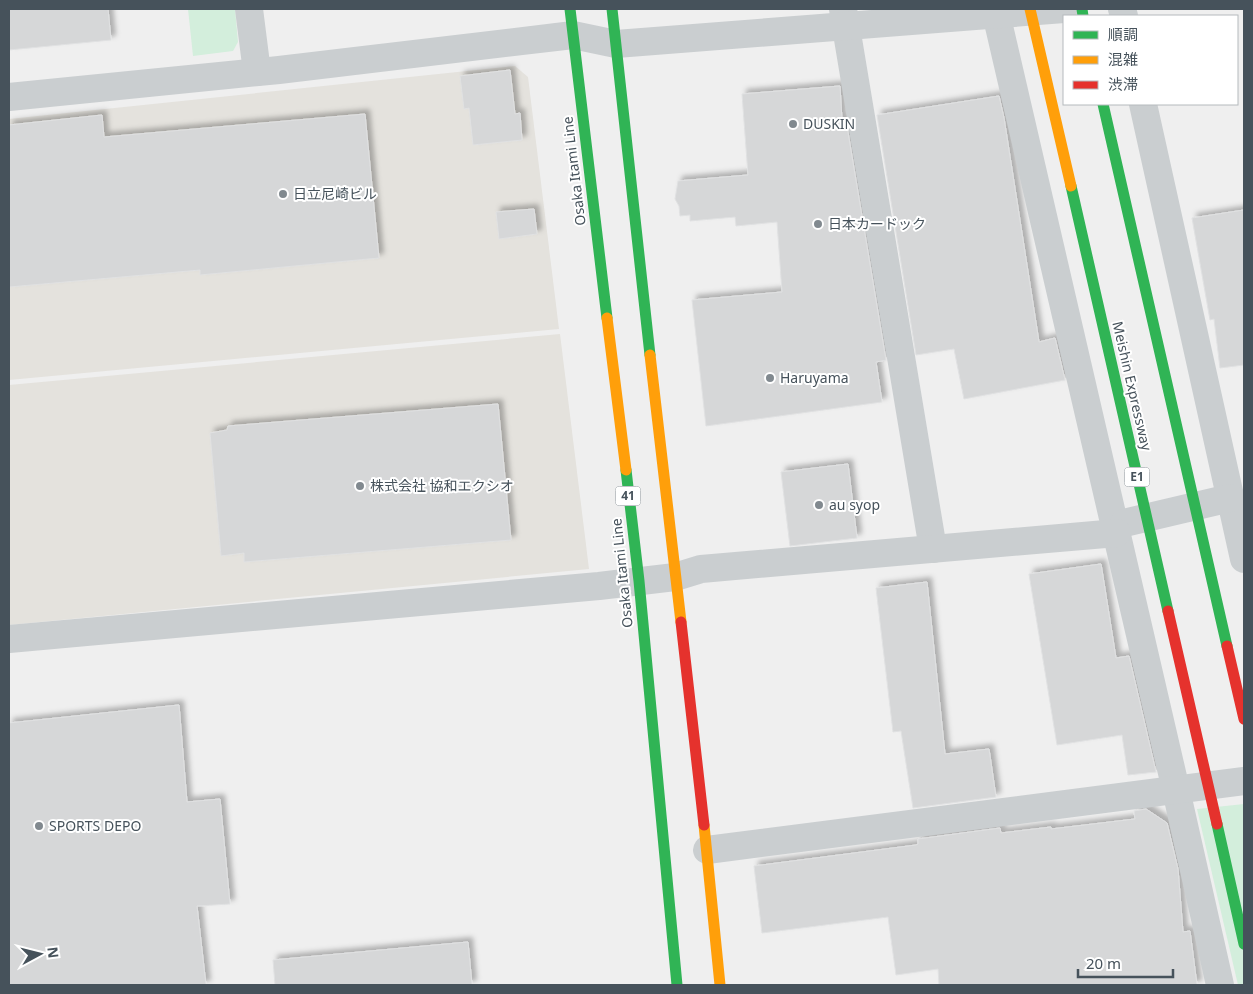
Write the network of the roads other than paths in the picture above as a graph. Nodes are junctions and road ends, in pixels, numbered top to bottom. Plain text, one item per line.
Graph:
1 (249, 9) edge
2 (570, 9) edge
3 (612, 9) edge
4 (1030, 9) edge
5 (1064, 9) edge
6 (996, 12) edge
7 (844, 17) edge
8 (573, 35) junction
9 (616, 44) junction
10 (257, 72) junction
11 (9, 97) edge
12 (1103, 105) edge
13 (1143, 105) edge
14 (1230, 498) junction
15 (1116, 529) junction
16 (933, 549) junction
17 (1244, 559) edge
18 (675, 577) junction
19 (639, 581) junction
20 (9, 639) edge
21 (1244, 719) edge
22 (1244, 781) edge
23 (1176, 790) junction
24 (707, 850) junction
25 (1244, 944) edge
26 (677, 985) edge
27 (720, 985) edge
28 (1220, 985) edge

1 - 10 street
2 - 8 main road, Osaka Itami Line / 41
3 - 9 main road
4 - 25 main road, Meishin Expressway / E1
5 - 6 street
6 - 7 street
6 - 15 street
7 - 9 street
7 - 16 street
8 - 9 street
8 - 10 street
8 - 19 main road, Osaka Itami Line / 41
9 - 18 main road
10 - 11 street
12 - 21 main road
13 - 14 street
14 - 15 street
14 - 17 street
15 - 16 street
15 - 23 street
16 - 18 street
18 - 19 street
18 - 24 main road
19 - 20 street
19 - 26 main road, Osaka Itami Line / 41
22 - 23 street
23 - 24 street
23 - 28 street
24 - 27 main road

